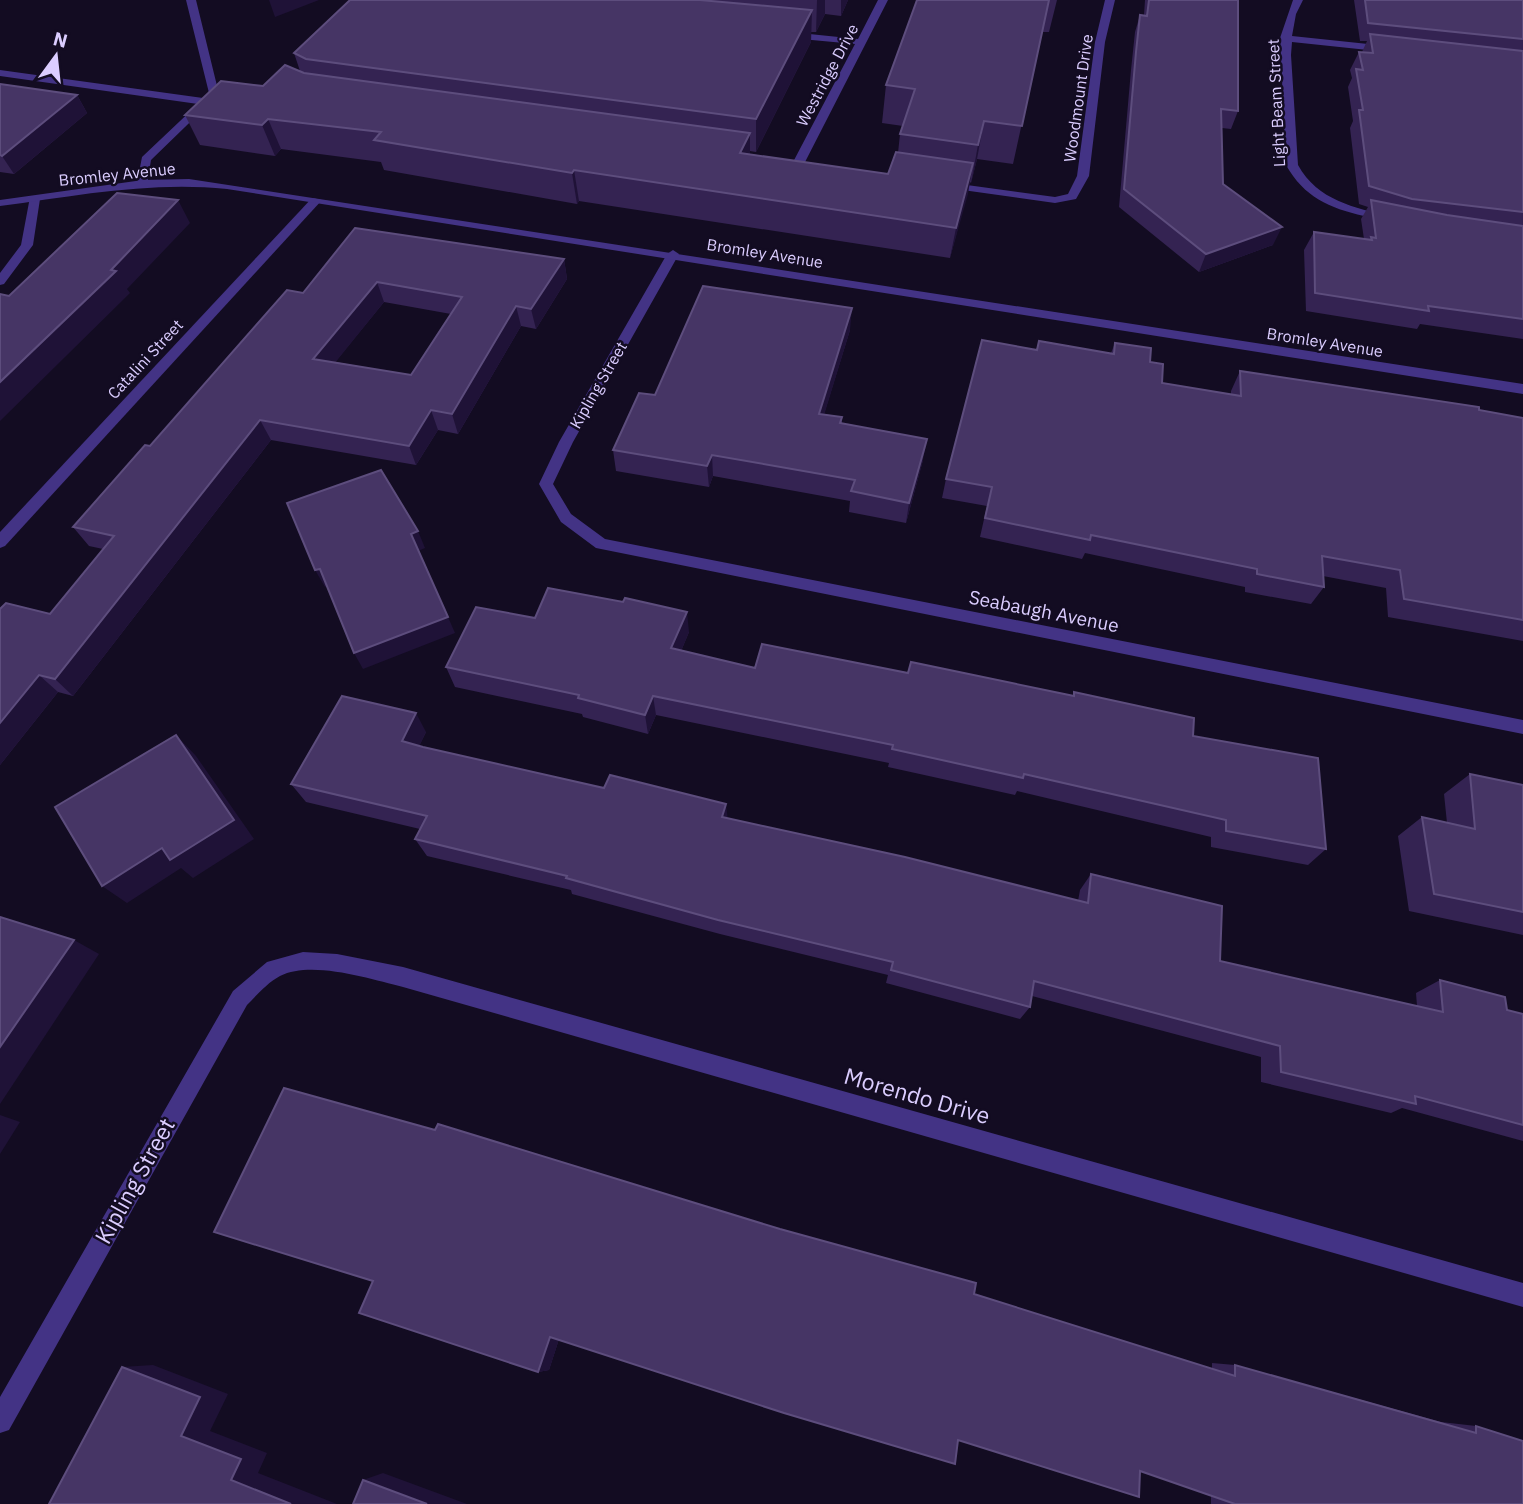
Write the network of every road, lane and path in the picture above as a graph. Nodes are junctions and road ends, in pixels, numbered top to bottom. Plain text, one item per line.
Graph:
1 (191, 0) edge
2 (883, 0) edge
3 (1110, 0) edge
4 (1298, 0) edge
5 (781, 34) edge
6 (1285, 38) junction
7 (863, 42) junction
8 (1404, 51) edge
9 (0, 73) edge
10 (207, 102) junction
11 (784, 162) edge
12 (798, 164) junction
13 (812, 166) edge
14 (143, 183) junction
15 (933, 183) edge
16 (34, 199) junction
17 (316, 200) junction
18 (0, 202) edge
19 (1400, 223) edge
20 (673, 254) junction
21 (0, 281) edge
22 (1523, 389) edge
23 (566, 518) joint
24 (0, 542) edge
25 (1523, 727) edge
26 (293, 962) joint
27 (1523, 1295) edge
28 (0, 1421) edge

1 - 10 street
2 - 7 street, Westridge Drive
3 - 15 street, Woodmount Drive
4 - 6 street, Light Beam Street
5 - 7 street
6 - 8 street
6 - 19 street, Light Beam Street
7 - 12 street, Westridge Drive
9 - 10 street
10 - 14 street
11 - 12 street
12 - 13 street
14 - 16 street, Bromley Avenue
14 - 17 street, Bromley Avenue
16 - 18 street, Bromley Avenue
16 - 21 street
17 - 20 street, Bromley Avenue
17 - 24 street, Catalini Street
20 - 22 street, Bromley Avenue
20 - 23 street, Kipling Street
23 - 25 street, Seabaugh Avenue
26 - 27 street, Morendo Drive
26 - 28 street, Kipling Street

